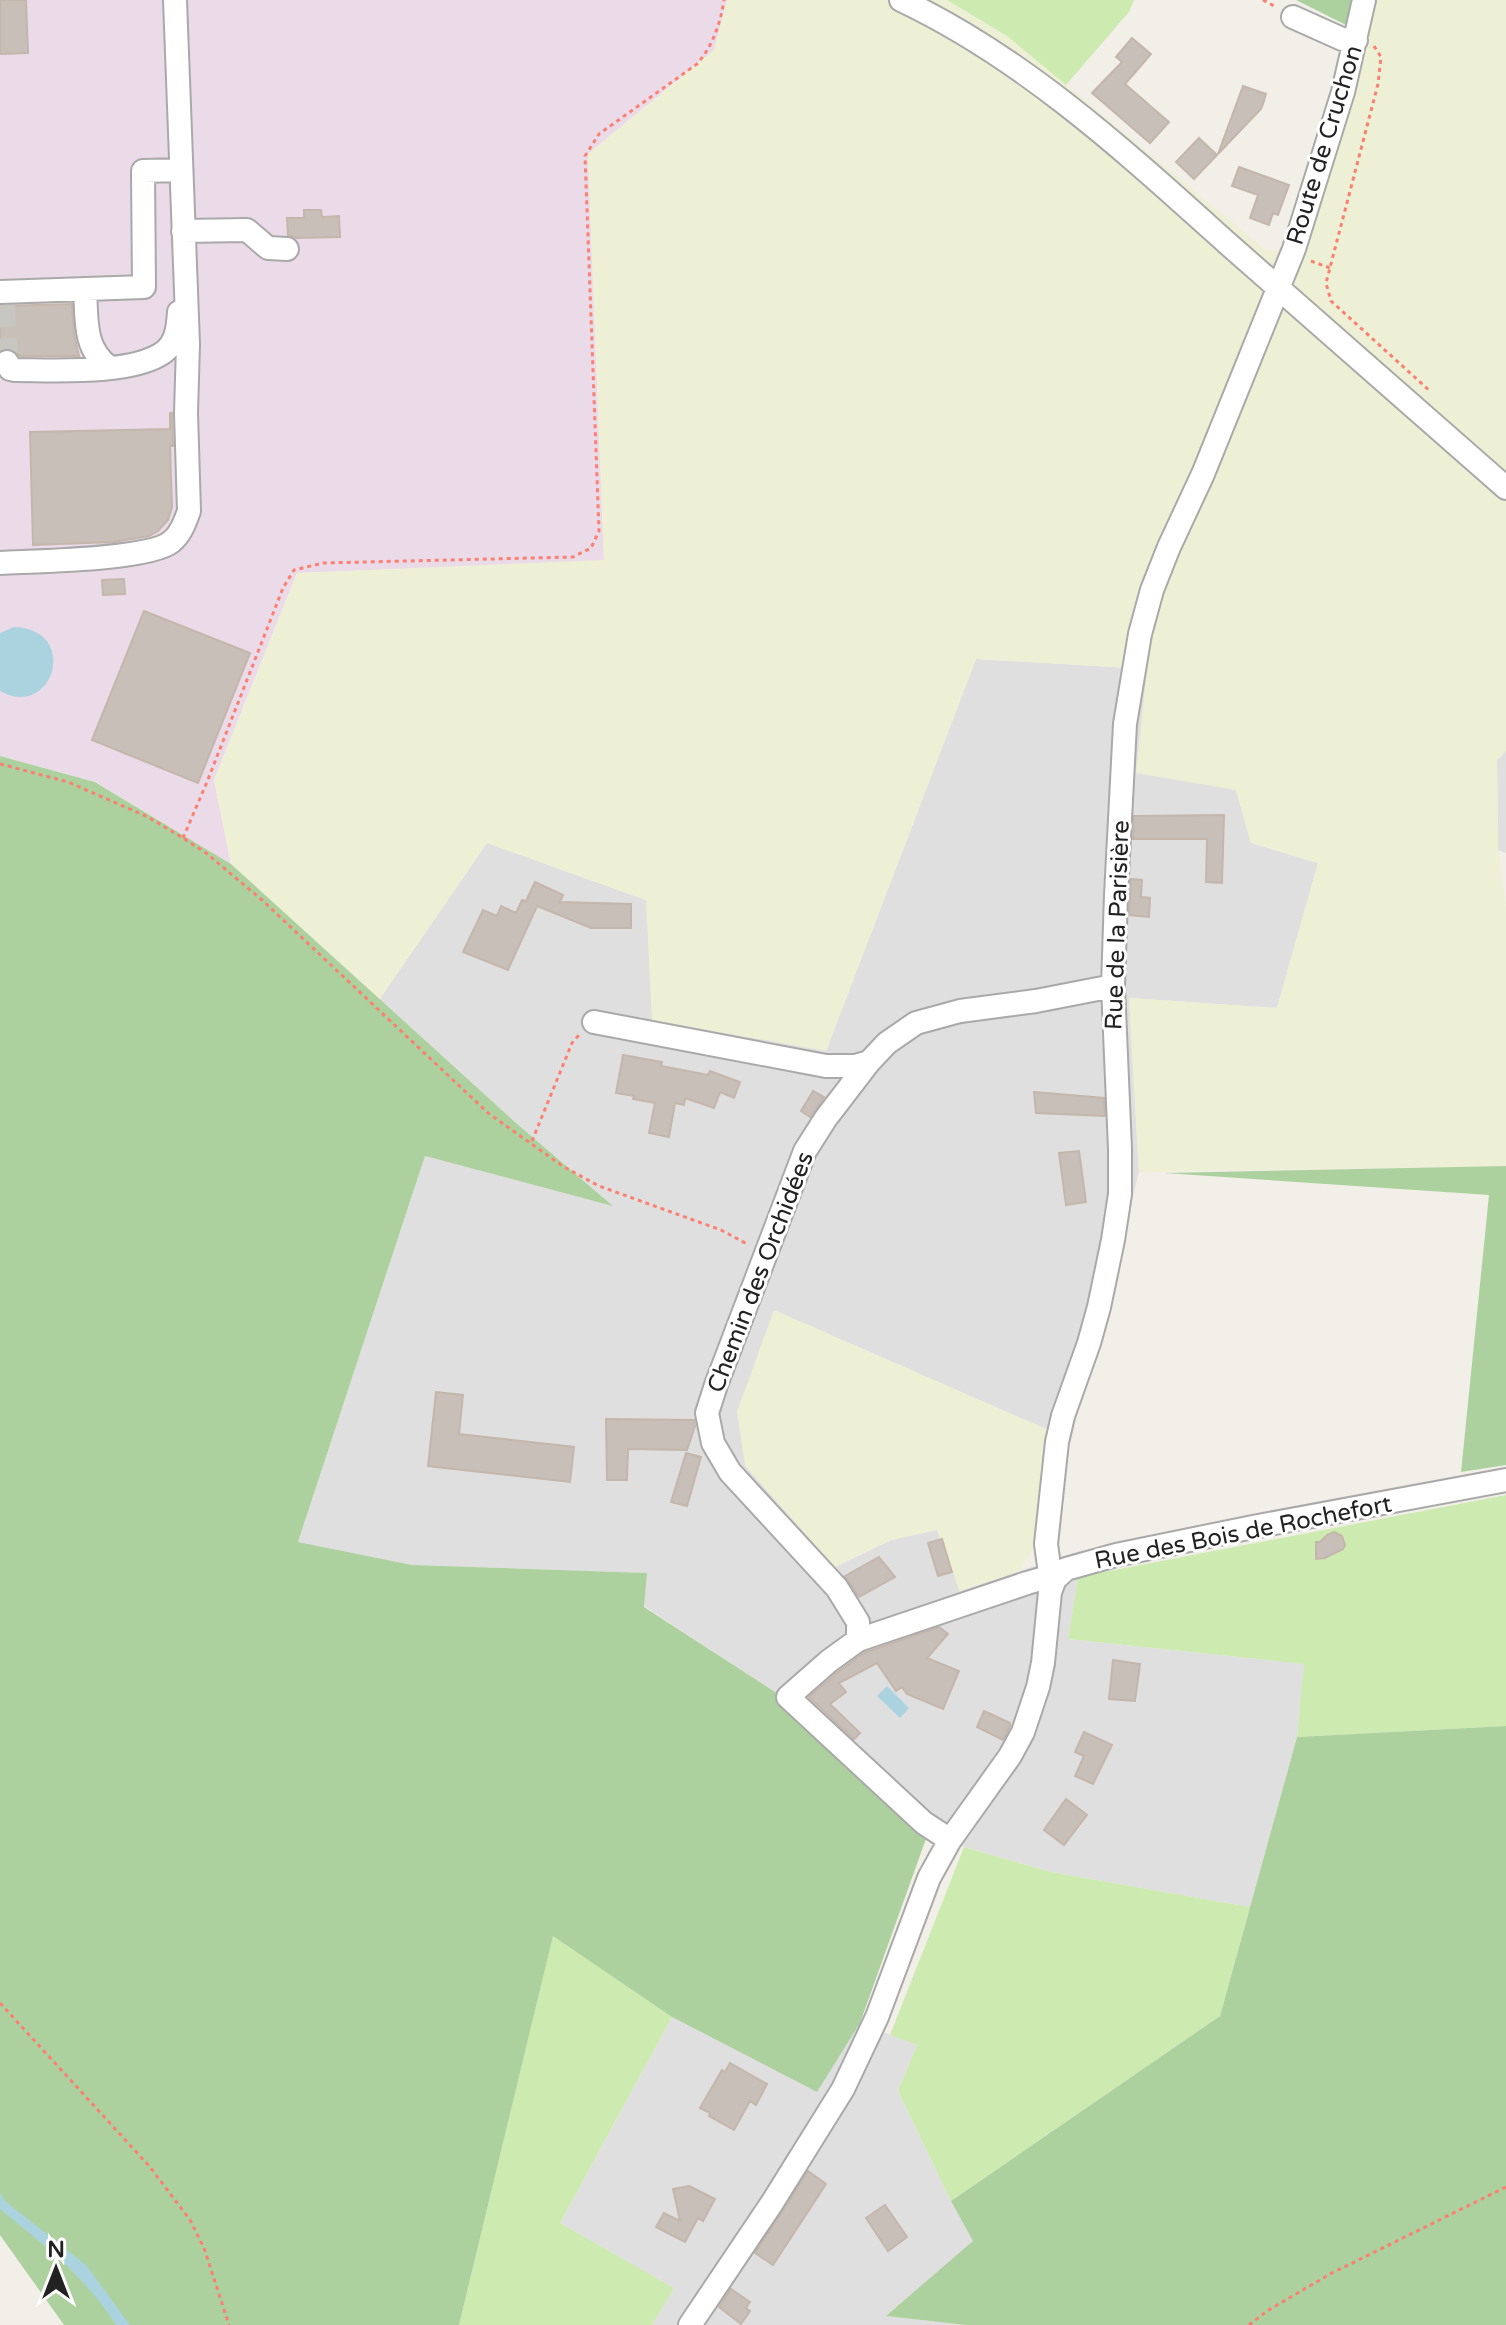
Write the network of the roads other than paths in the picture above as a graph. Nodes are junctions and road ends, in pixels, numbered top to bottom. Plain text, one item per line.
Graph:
1 (175, 0) edge
2 (901, 0) edge
3 (1364, 0) edge
4 (1293, 17) dead end
5 (1356, 40) junction
6 (181, 170) junction
7 (184, 241) junction
8 (287, 249) dead end
9 (1278, 288) junction
10 (85, 289) junction
11 (2, 296) edge
12 (7, 362) dead end
13 (109, 367) junction
14 (1506, 488) edge
15 (0, 563) edge
16 (1113, 986) junction
17 (594, 1022) road end
18 (869, 1062) junction
19 (1506, 1480) edge
20 (1055, 1579) junction
21 (858, 1640) junction
22 (950, 1840) junction
23 (690, 2325) edge

1 - 6 street
2 - 9 street
3 - 5 street, Route de Cruchon
4 - 5 street
5 - 9 street, Route de Cruchon
6 - 7 street
6 - 10 street
7 - 8 street
7 - 13 street
7 - 15 street
9 - 14 street
9 - 16 street, Rue de la Parisière
10 - 11 street
10 - 13 street
12 - 13 street
16 - 18 street, Chemin des Orchidées
16 - 20 street, Rue de la Parisière
17 - 18 street
18 - 21 street, Chemin des Orchidées
19 - 20 street, Rue des Bois de Rochefort
20 - 21 street, Rue des Bois de Rochefort
20 - 22 street
21 - 22 street, Rue des Bois de Rochefort
22 - 23 street

